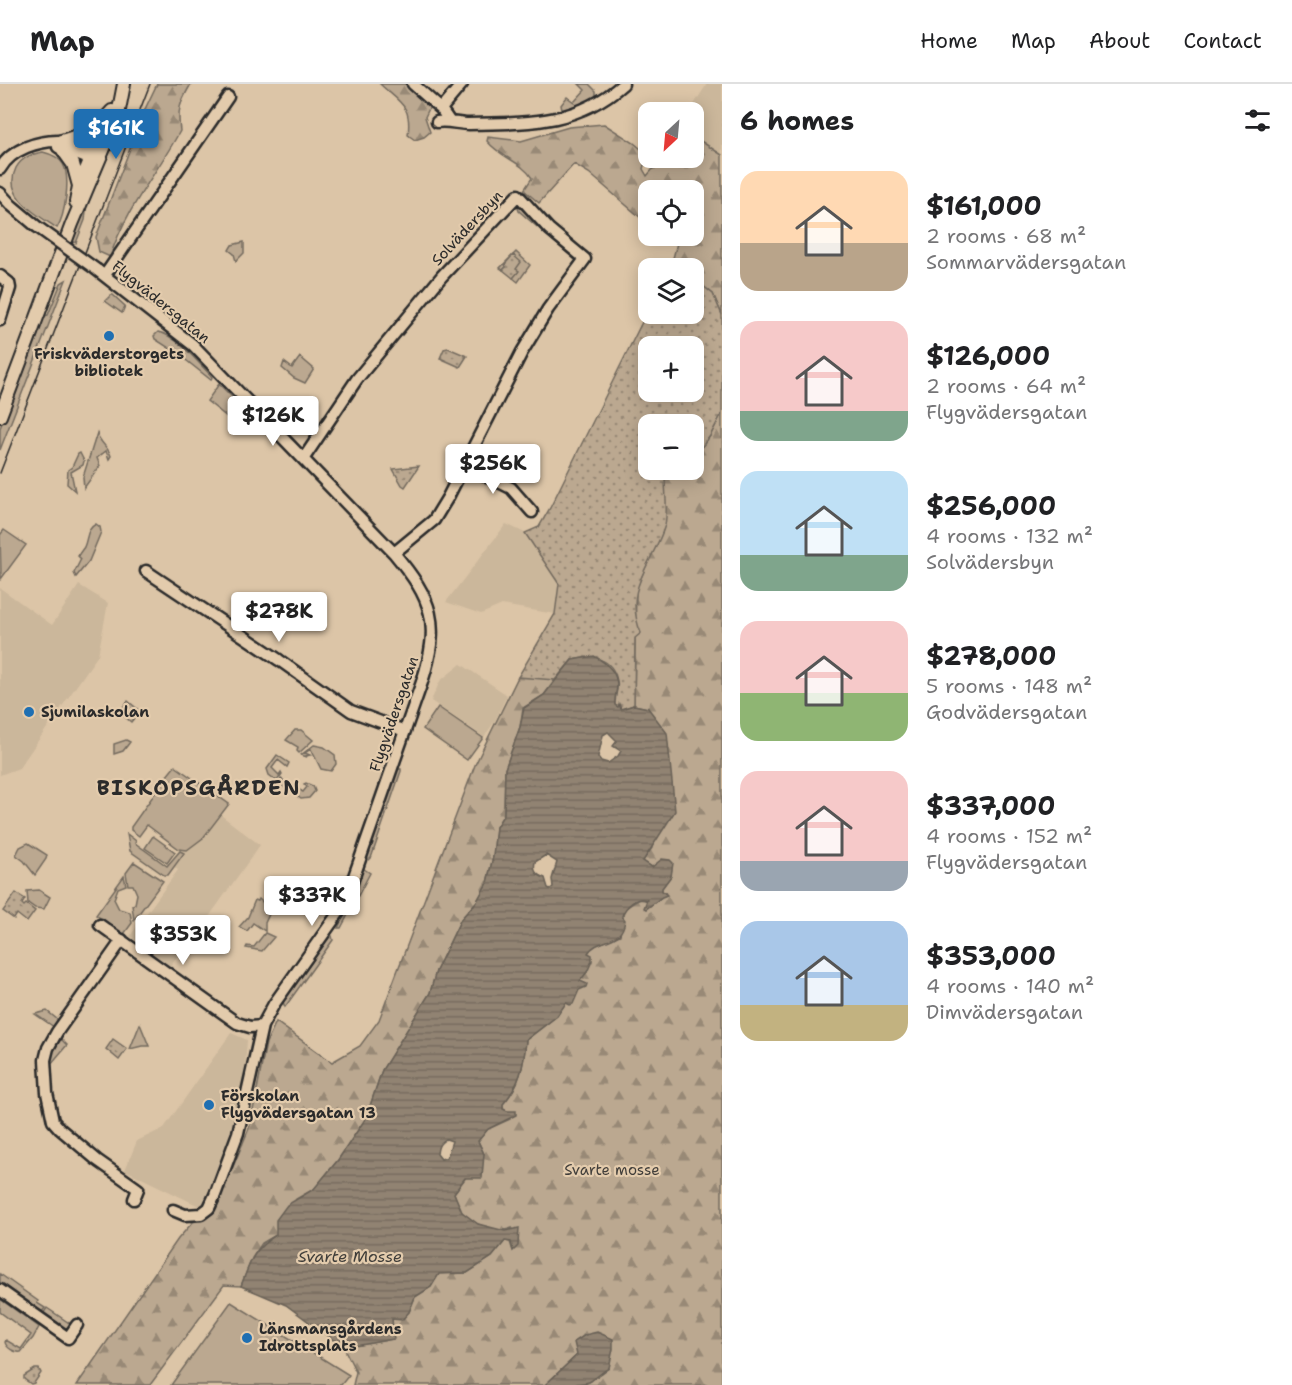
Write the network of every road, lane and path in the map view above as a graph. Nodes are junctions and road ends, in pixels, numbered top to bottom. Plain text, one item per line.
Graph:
1 (124, 84) edge
2 (413, 84) edge
3 (462, 84) edge
4 (623, 84) edge
5 (228, 97) dead end
6 (441, 109) junction
7 (112, 111) junction
8 (437, 122) dead end
9 (450, 122) junction
10 (58, 144) junction
11 (96, 157) junction
12 (0, 169) edge
13 (79, 186) junction
14 (0, 193) edge
15 (72, 224) junction
16 (101, 272) junction
17 (0, 276) edge
18 (0, 320) edge
19 (0, 416) edge
20 (304, 458) junction
21 (465, 465) junction
22 (532, 512) dead end
23 (394, 554) junction
24 (146, 571) dead end
25 (405, 731) junction
26 (100, 925) dead end
27 (122, 940) junction
28 (262, 1026) junction
29 (134, 1199) dead end
30 (173, 1210) dead end
31 (0, 1290) edge
32 (77, 1325) dead end

1 - 7 street
1 - 11 street
2 - 6 street
3 - 6 street
4 - 9 street
5 - 16 street
6 - 9 street
7 - 10 street
7 - 11 street
8 - 9 street
10 - 11 street
10 - 12 street
10 - 13 street
11 - 13 street
11 - 15 street
13 - 15 street
14 - 16 street, Flygvädersgatan, bridge
15 - 19 street
16 - 20 street, Flygvädersgatan
17 - 18 street
20 - 21 street, Solvädersbyn
20 - 23 street, Flygvädersgatan
21 - 22 street
21 - 23 street, Solvädersbyn
23 - 25 street, Flygvädersgatan
24 - 25 street
25 - 28 street, Flygvädersgatan
26 - 27 street
27 - 28 street
27 - 29 street
28 - 30 street, Flygvädersgatan
31 - 32 street

